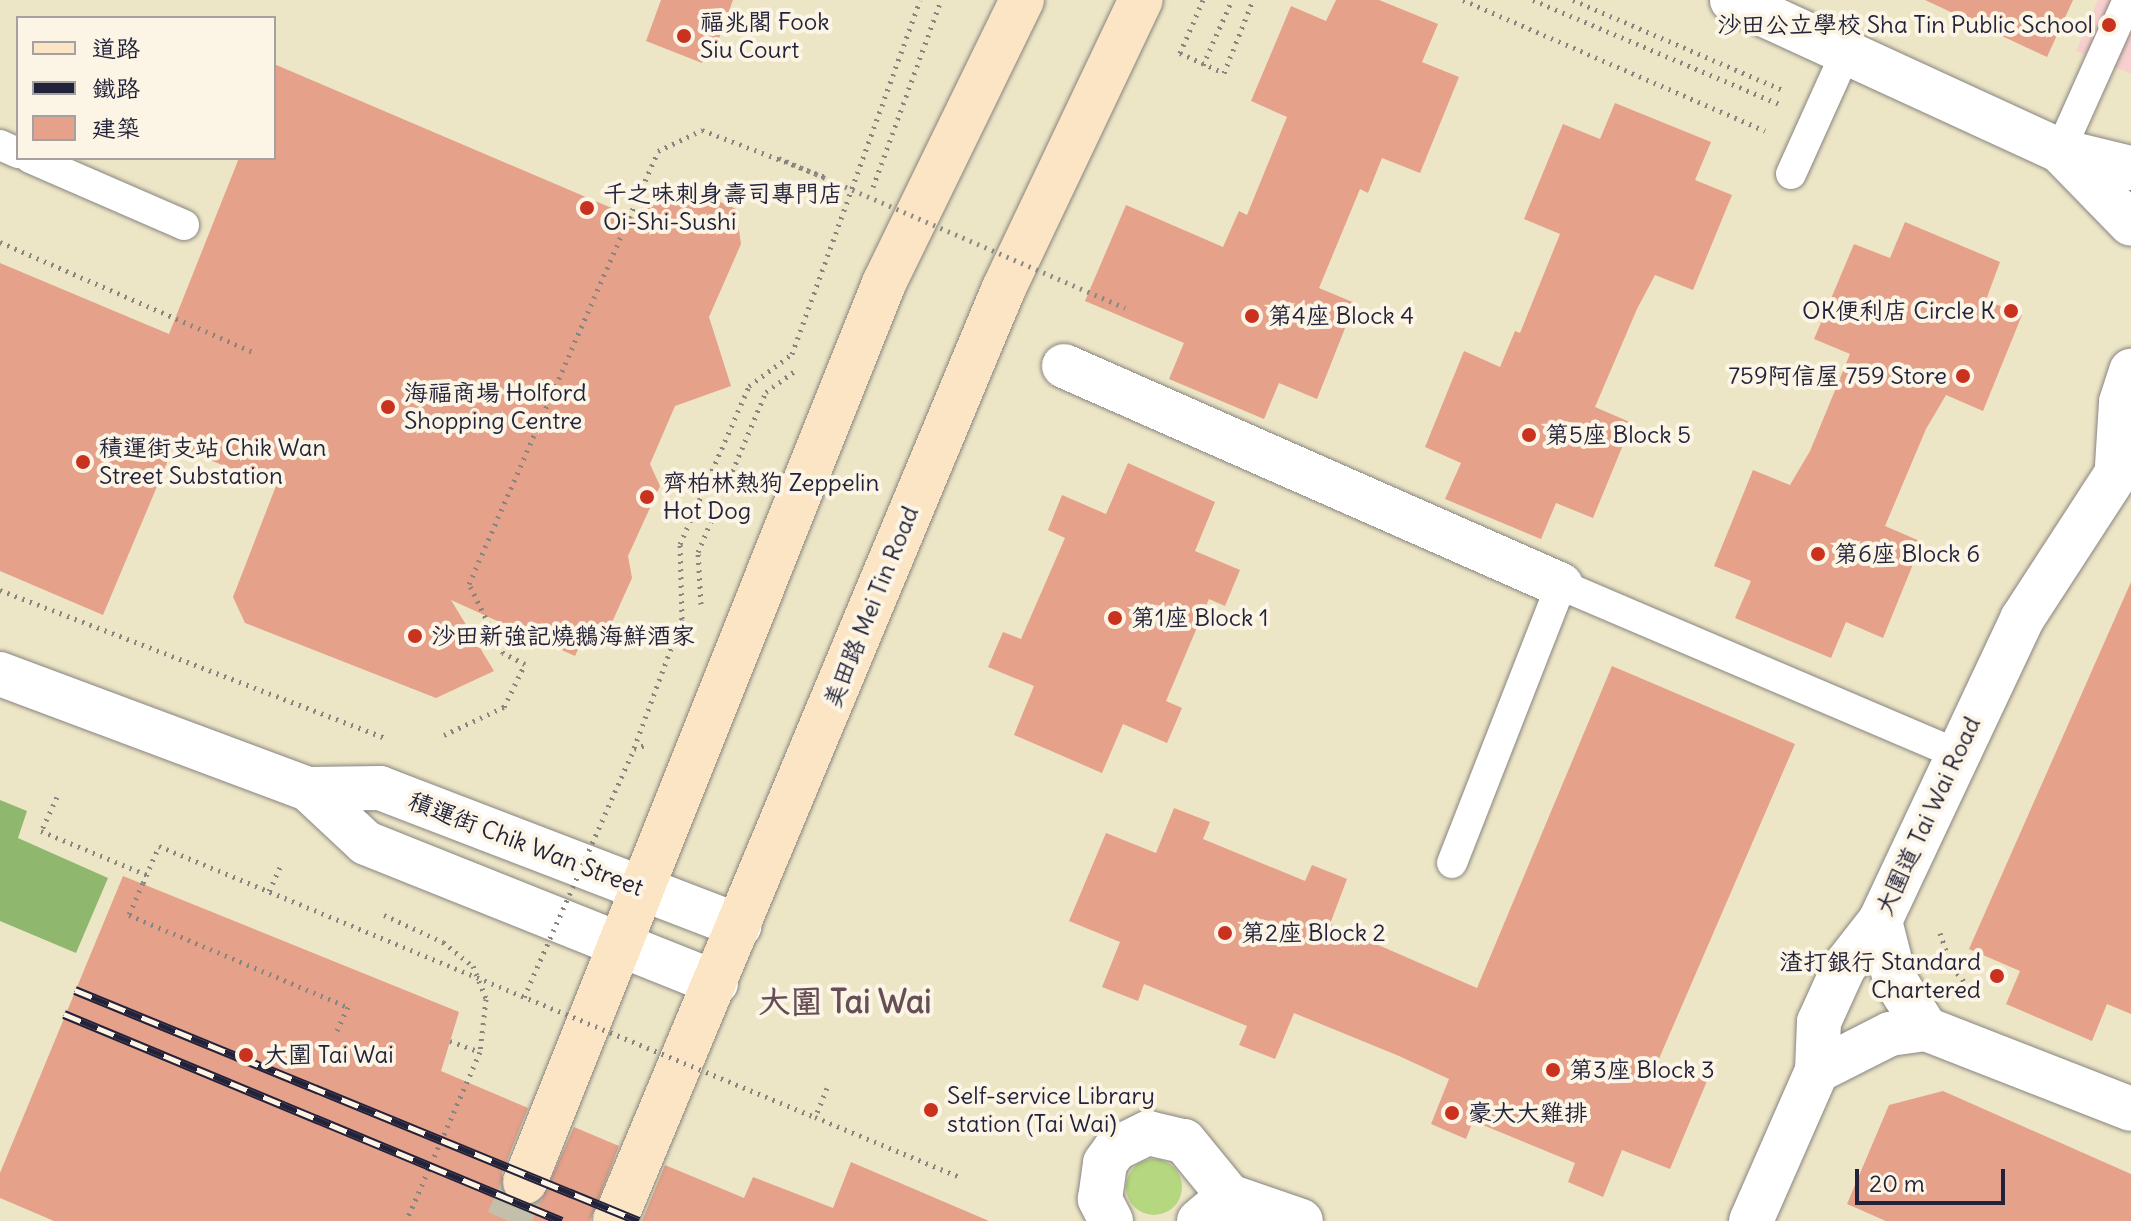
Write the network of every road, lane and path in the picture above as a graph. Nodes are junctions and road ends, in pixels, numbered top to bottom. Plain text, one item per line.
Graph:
1 (920, 0) edge
2 (941, 0) edge
3 (1022, 0) edge
4 (1141, 0) edge
5 (1203, 0) edge
6 (1232, 0) edge
7 (1253, 0) edge
8 (1463, 0) edge
9 (1533, 0) edge
10 (1573, 0) edge
11 (1732, 0) edge
12 (2128, 0) edge
13 (1846, 52) junction
14 (1203, 65) junction
15 (1743, 88) dead end
16 (1820, 106) junction
17 (702, 130) junction
18 (2060, 151) junction
19 (35, 160) edge
20 (1796, 161) joint
21 (2131, 168) edge
22 (828, 178) dead end
23 (868, 202) dead end
24 (2131, 224) edge
25 (184, 225) dead end
26 (0, 242) edge
27 (1125, 308) dead end
28 (253, 352) dead end
29 (807, 362) dead end
30 (1064, 366) dead end
31 (2131, 371) edge
32 (2124, 459) edge
33 (1561, 585) junction
34 (0, 590) edge
35 (702, 611) dead end
36 (0, 674) edge
37 (444, 735) dead end
38 (656, 740) dead end
39 (395, 741) dead end
40 (634, 749) junction
41 (1957, 754) junction
42 (308, 789) junction
43 (57, 797) dead end
44 (282, 863) dead end
45 (1452, 863) dead end
46 (147, 875) junction
47 (645, 889) junction
48 (269, 891) junction
49 (384, 915) dead end
50 (1880, 921) junction
51 (739, 926) junction
52 (623, 946) junction
53 (716, 983) junction
54 (524, 997) junction
55 (1926, 1029) junction
56 (336, 1033) dead end
57 (450, 1041) dead end
58 (480, 1052) junction
59 (1817, 1071) junction
60 (827, 1088) dead end
61 (2131, 1109) edge
62 (815, 1117) junction
63 (962, 1178) dead end
64 (525, 1182) tunnel mouth
65 (1214, 1208) edge
66 (615, 1220) edge
67 (406, 1221) edge
68 (1111, 1221) edge
69 (1301, 1221) edge
70 (1751, 1221) edge

1 - 40 path
2 - 23 path
3 - 47 main road
4 - 51 main road, 美田路 Mei Tin Road
5 - 14 path
6 - 14 path
7 - 14 path
8 - 20 path
9 - 15 path
10 - 16 path
11 - 13 street
12 - 18 lane
13 - 16 lane
13 - 18 street
16 - 20 lane
17 - 22 path
17 - 27 path, bridge
17 - 37 path
18 - 21 street
18 - 24 street
19 - 25 lane
26 - 28 path
29 - 35 path
30 - 33 street
31 - 32 street, 大圍道 Tai Wai Road
32 - 41 street, 大圍道 Tai Wai Road
33 - 41 lane
33 - 45 lane
34 - 39 path
36 - 42 street, 積運街 Chik Wan Street
38 - 40 path
40 - 54 path, bridge
41 - 50 street, 大圍道 Tai Wai Road
42 - 47 street, 積運街 Chik Wan Street
42 - 52 street, 積運街 Chik Wan Street
43 - 46 path
44 - 48 path
46 - 48 path, bridge
46 - 56 path
47 - 51 street, 積運街 Chik Wan Street
47 - 52 main road
48 - 54 path, bridge
49 - 58 path
50 - 55 street
50 - 59 street, 大圍道 Tai Wai Road
51 - 53 main road, 美田路 Mei Tin Road
52 - 53 street, 積運街 Chik Wan Street
52 - 64 main road
53 - 66 main road, 美田路 Mei Tin Road
54 - 62 path, bridge
55 - 59 street
55 - 61 street
57 - 58 path
58 - 67 path
59 - 70 street, 大圍道 Tai Wai Road
60 - 62 path
62 - 63 path
65 - 68 street
65 - 69 street

